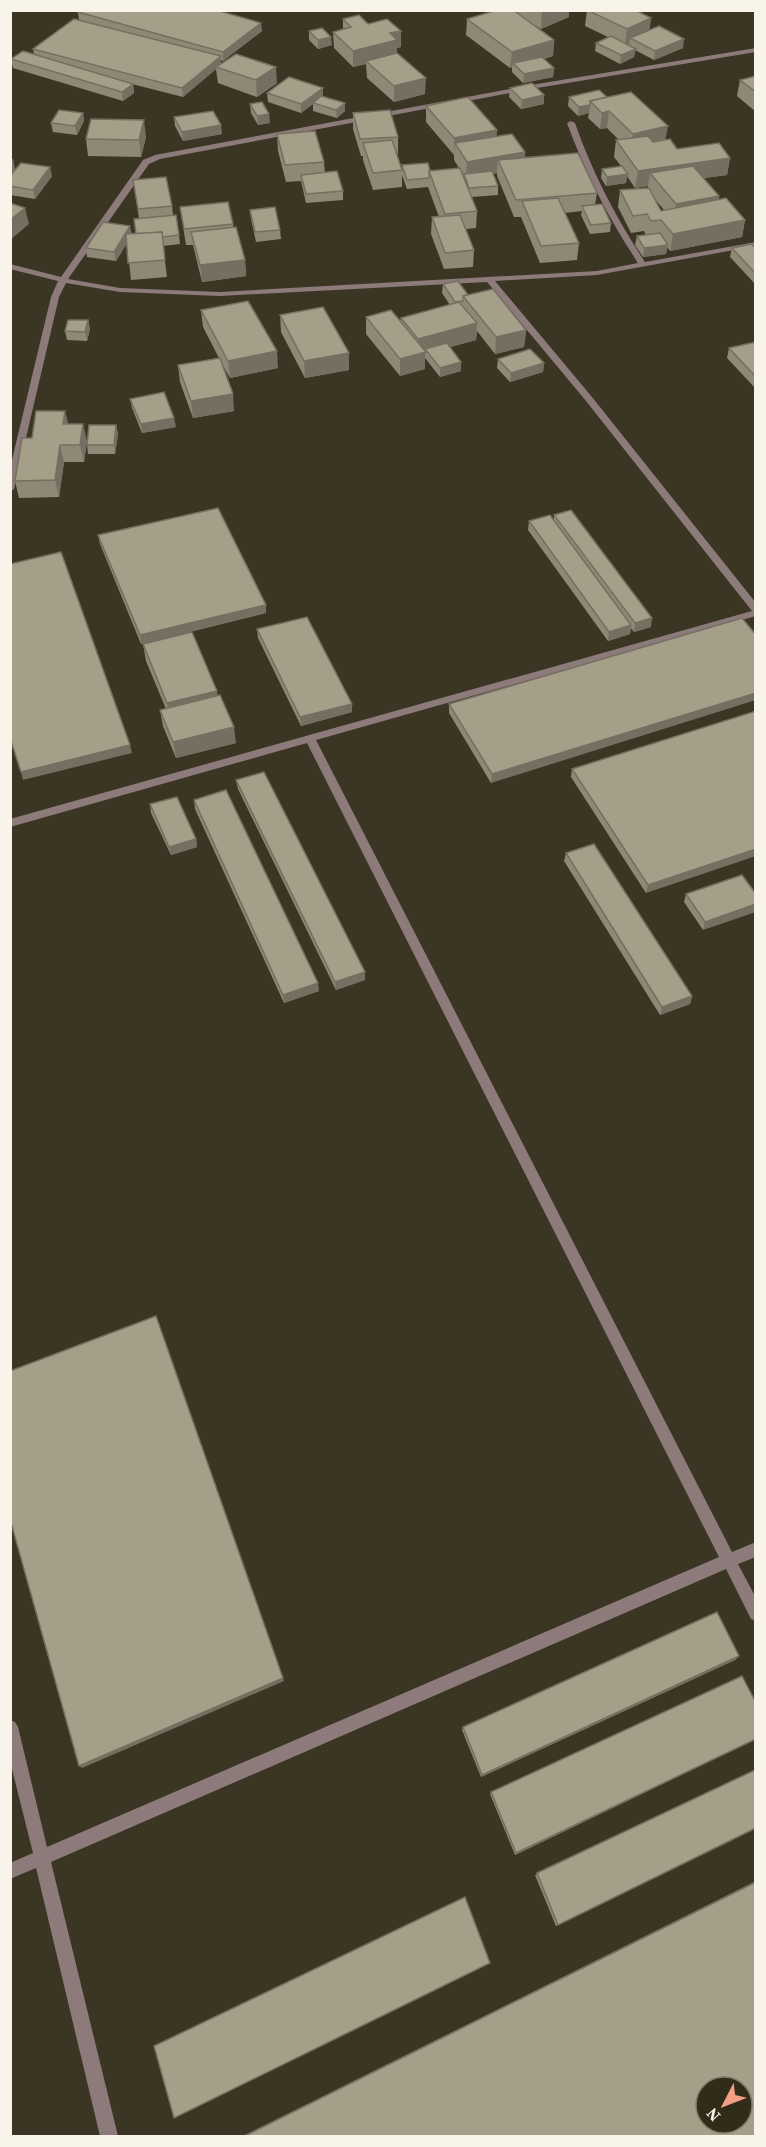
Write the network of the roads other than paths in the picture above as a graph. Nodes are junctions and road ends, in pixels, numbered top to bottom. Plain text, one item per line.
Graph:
1 (756, 50) edge
2 (571, 123) dead end
3 (756, 244) edge
4 (643, 265) junction
5 (10, 266) edge
6 (488, 278) junction
7 (63, 280) junction
8 (10, 489) edge
9 (756, 612) edge
10 (310, 738) junction
11 (10, 823) edge
12 (756, 1549) edge
13 (728, 1560) junction
14 (756, 1614) edge
15 (10, 1726) edge
16 (42, 1858) junction
17 (10, 1871) edge
18 (109, 2136) edge

1 - 7 street
2 - 4 street
3 - 4 street
4 - 6 street
5 - 7 street
6 - 7 street
6 - 9 street
7 - 8 street
9 - 10 street
10 - 11 street
10 - 13 street
12 - 13 street
13 - 14 street
13 - 16 street
15 - 16 street
16 - 17 street
16 - 18 street

